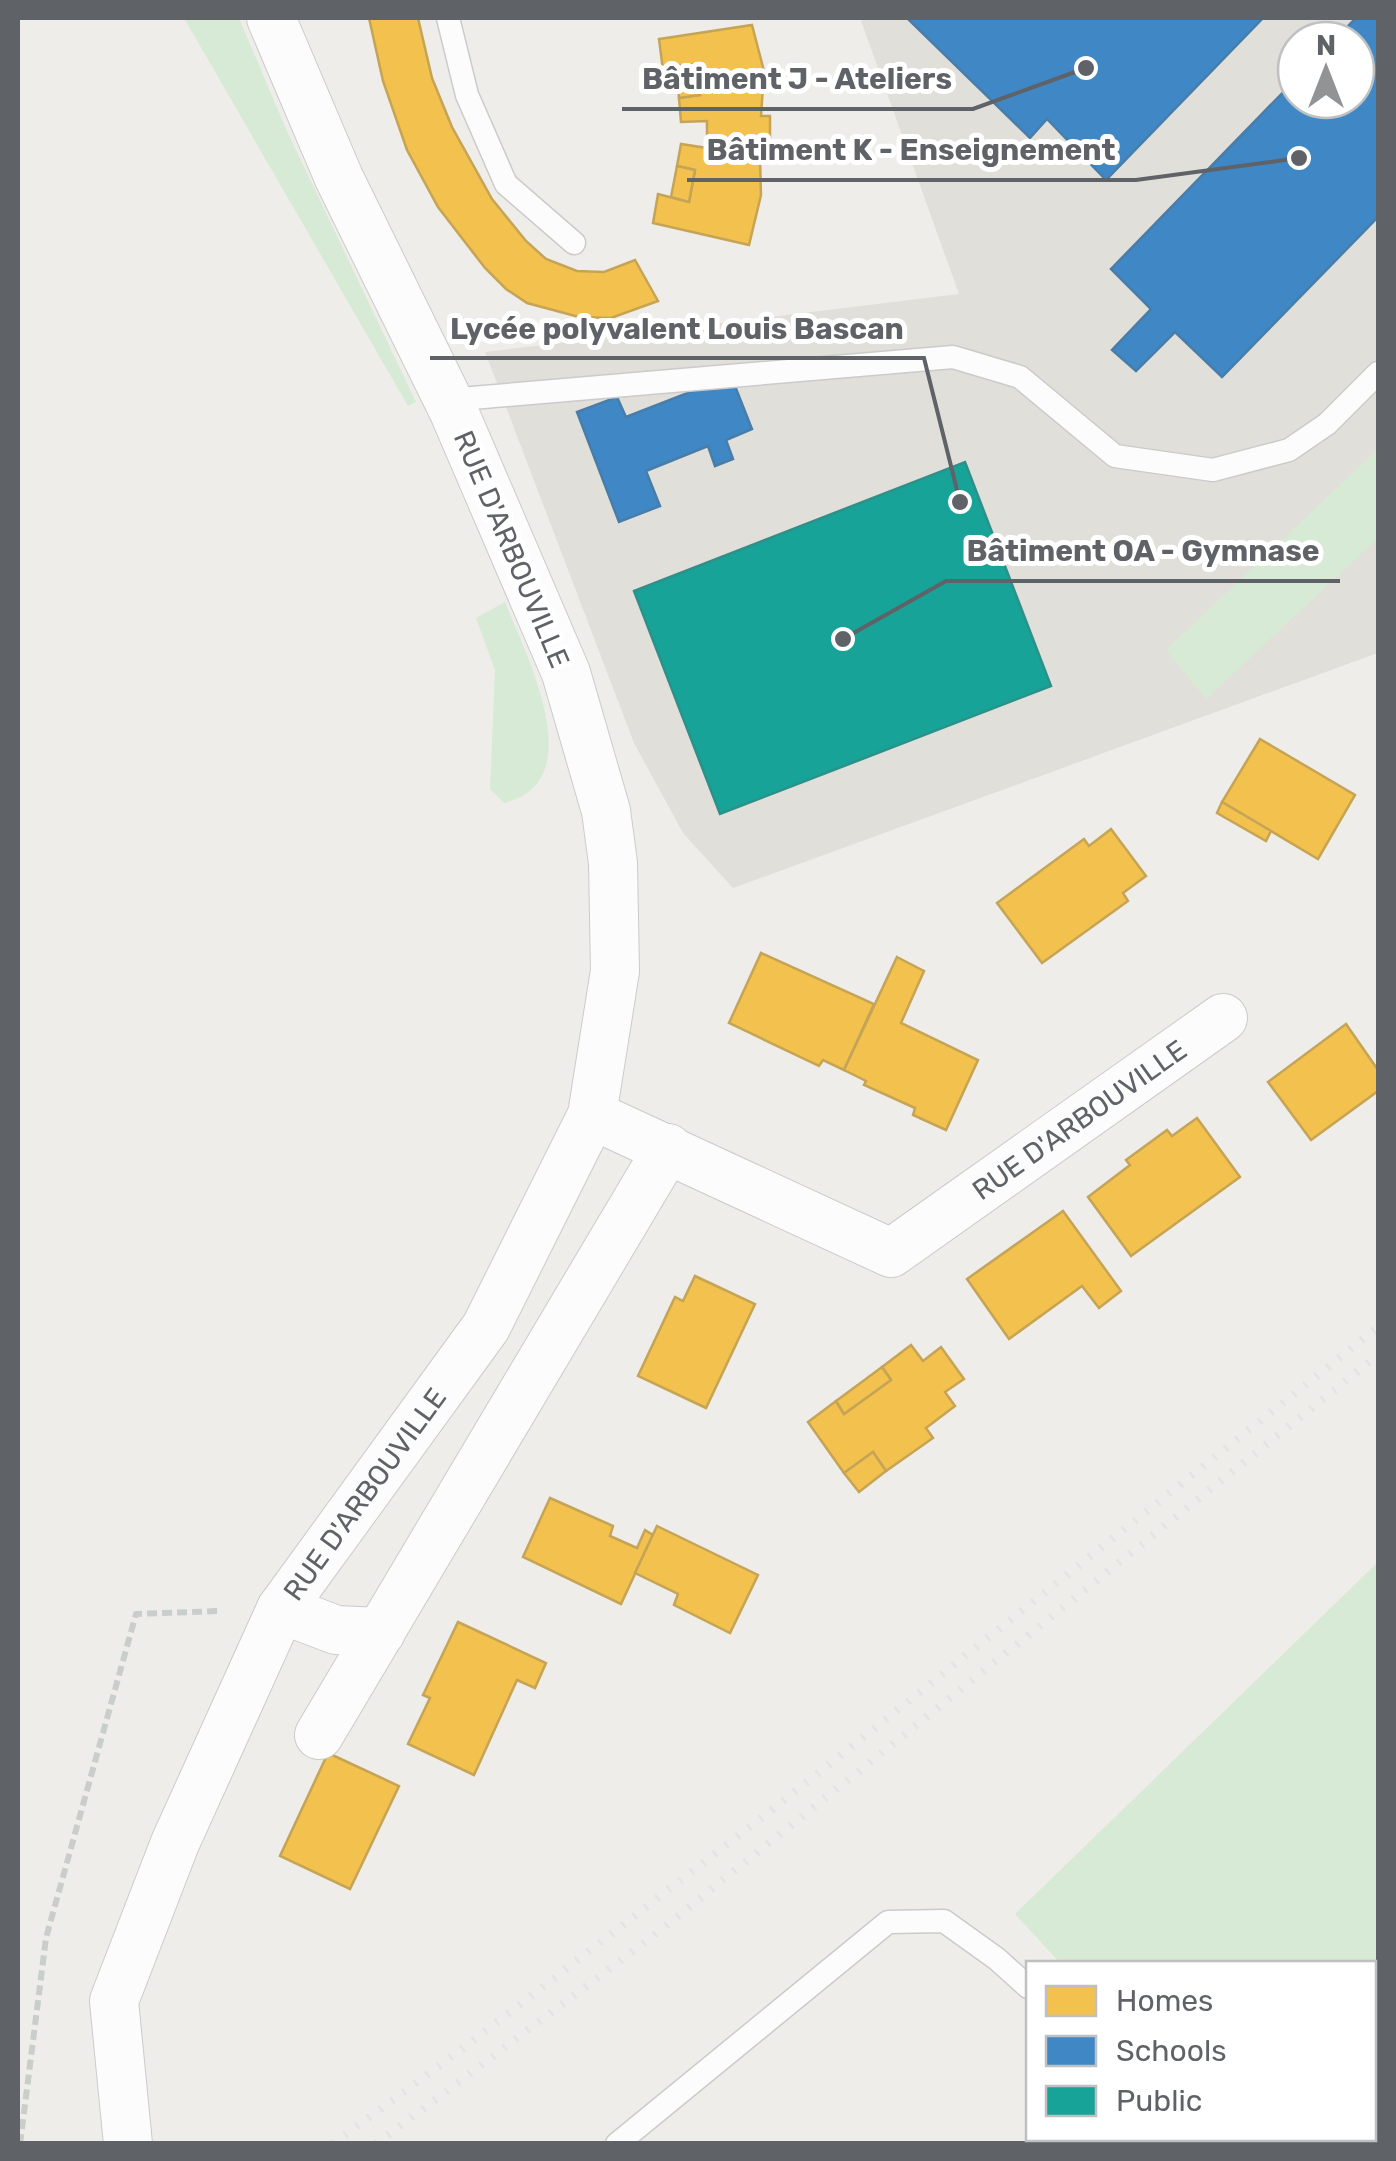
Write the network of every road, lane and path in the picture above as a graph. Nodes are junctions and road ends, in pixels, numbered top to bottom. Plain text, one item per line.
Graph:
1 (270, 18) edge
2 (448, 18) edge
3 (574, 243) dead end
4 (1378, 373) edge
5 (448, 400) junction
6 (1223, 1018) dead end
7 (592, 1115) junction
8 (668, 1148) junction
9 (281, 1609) junction
10 (381, 1632) junction
11 (320, 1735) dead end
12 (1026, 1985) edge
13 (20, 2144) edge
14 (128, 2144) edge
15 (617, 2144) edge

1 - 5 street, RUE D'ARBOUVILLE
2 - 3 lane
4 - 5 lane
5 - 7 street, RUE D'ARBOUVILLE
6 - 8 street, RUE D'ARBOUVILLE
7 - 8 street, RUE D'ARBOUVILLE
7 - 9 street, RUE D'ARBOUVILLE
8 - 10 street
9 - 10 street, RUE D'ARBOUVILLE
9 - 13 path
9 - 14 street, RUE D'ARBOUVILLE
10 - 11 street
12 - 15 lane

